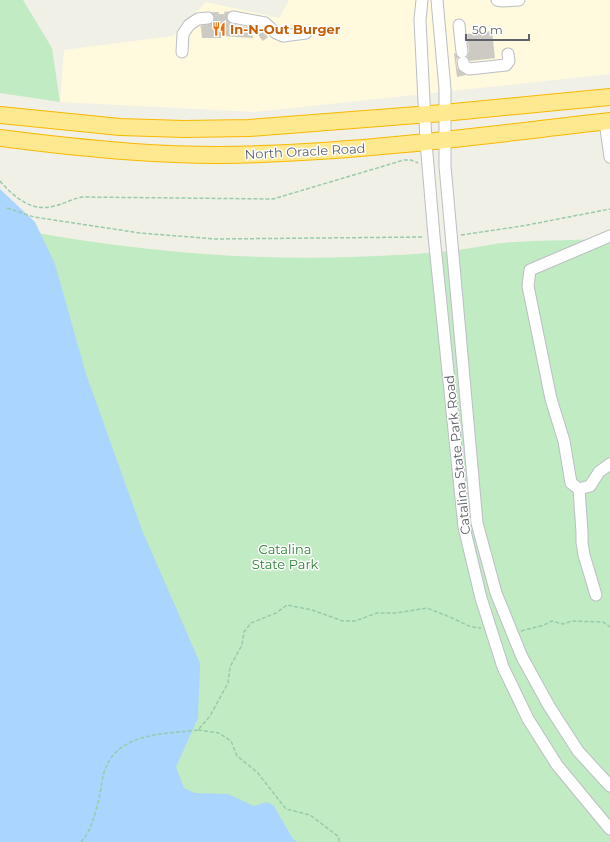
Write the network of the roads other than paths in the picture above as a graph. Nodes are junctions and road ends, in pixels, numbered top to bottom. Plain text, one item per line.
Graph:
1 (422, 0) edge
2 (438, 0) edge
3 (497, 0) edge
4 (519, 0) edge
5 (233, 17) tunnel mouth
6 (208, 18) tunnel mouth
7 (459, 25) dead end
8 (306, 33) dead end
9 (182, 52) dead end
10 (508, 54) dead end
11 (610, 97) edge
12 (445, 113) junction
13 (0, 115) edge
14 (425, 115) junction
15 (608, 122) edge
16 (0, 138) edge
17 (445, 140) junction
18 (426, 142) junction
19 (610, 157) edge
20 (610, 236) edge
21 (453, 253) junction
22 (436, 255) junction
23 (610, 464) edge
24 (579, 489) junction
25 (596, 595) dead end
26 (610, 786) edge
27 (610, 829) edge

1 - 14 street, Catalina State Park Road
2 - 12 street, Catalina State Park Road
3 - 4 street
5 - 8 street
6 - 9 street
7 - 10 street
11 - 12 highway, North Oracle Road
12 - 14 highway, North Oracle Road
12 - 17 street, Catalina State Park Road
13 - 14 highway, North Oracle Road
14 - 18 street, Catalina State Park Road
15 - 17 highway, North Oracle Road
15 - 19 street
16 - 18 highway, North Oracle Road
17 - 18 highway, North Oracle Road
17 - 21 street, Catalina State Park Road
18 - 22 street, Catalina State Park Road
20 - 24 street
21 - 22 street
21 - 26 street, Catalina State Park Road
22 - 27 street, Catalina State Park Road
23 - 24 street
24 - 25 street

